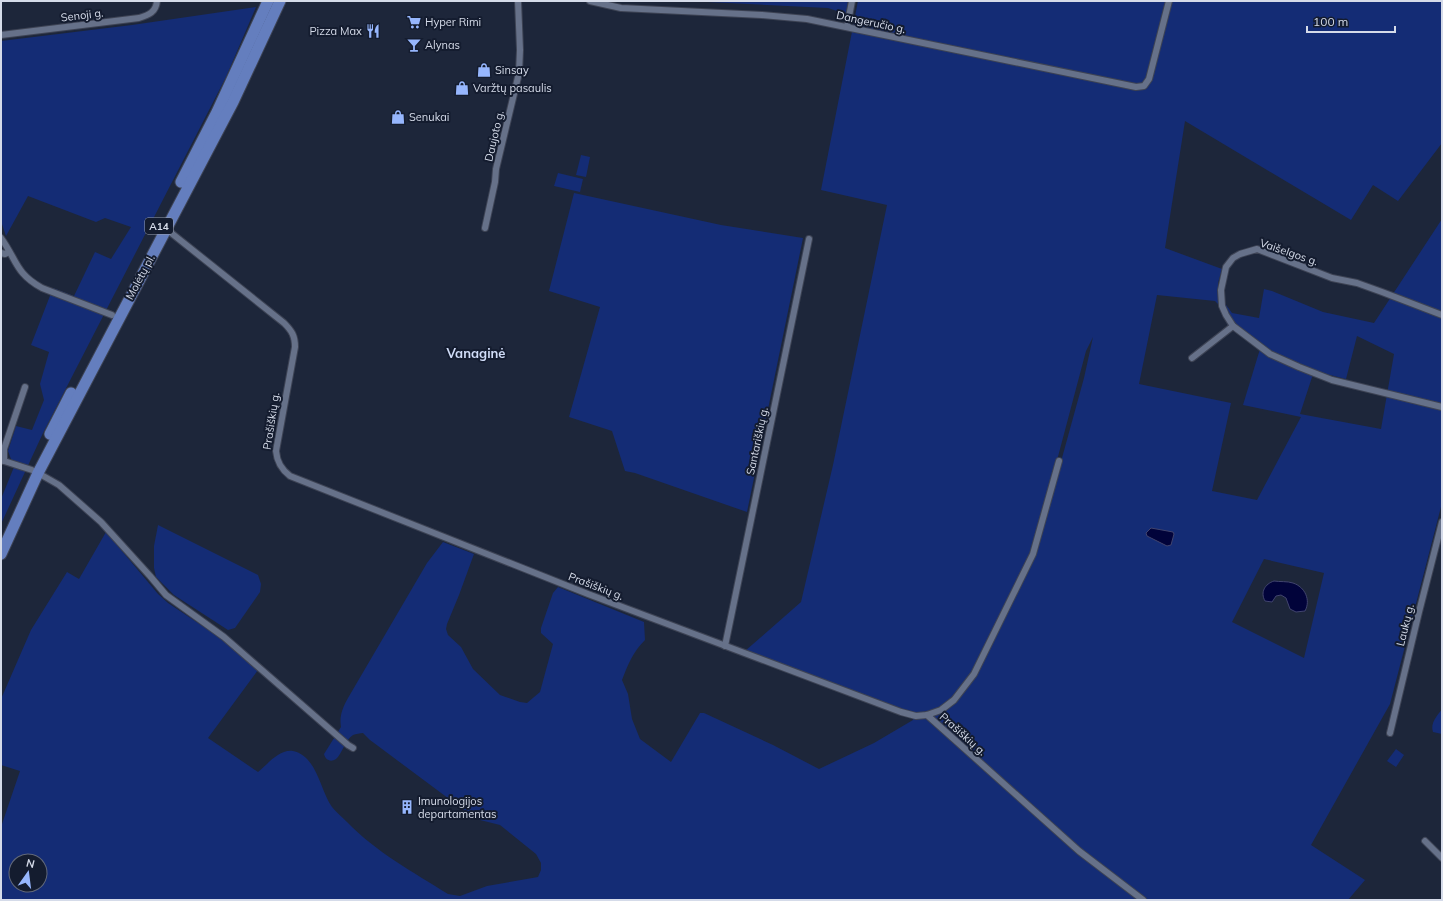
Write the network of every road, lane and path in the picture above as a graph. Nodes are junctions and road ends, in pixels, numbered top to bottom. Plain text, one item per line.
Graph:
1 (157, 1) edge
2 (268, 1) edge
3 (280, 1) edge
4 (518, 1) edge
5 (590, 1) edge
6 (852, 1) edge
7 (1169, 1) edge
8 (847, 27) junction
9 (1, 35) edge
10 (485, 228) dead end
11 (165, 230) junction
12 (1, 238) edge
13 (809, 239) dead end
14 (9, 252) junction
15 (1, 253) edge
16 (112, 315) junction
17 (1442, 315) edge
18 (1233, 326) junction
19 (1192, 358) dead end
20 (25, 387) dead end
21 (1442, 407) edge
22 (3, 460) edge
23 (1059, 461) dead end
24 (35, 472) junction
25 (1442, 522) edge
26 (1, 536) edge
27 (1, 554) edge
28 (725, 646) junction
29 (927, 715) junction
30 (1390, 733) dead end
31 (353, 748) dead end
32 (1426, 841) dead end
33 (1442, 858) edge
34 (1142, 900) edge

1 - 9 street, Senoji g.
2 - 16 highway, Molėtų pl. / A14
3 - 11 highway, Molėtų pl. / A14
4 - 10 street, Daujoto g.
5 - 8 street, Dangeručio g.
6 - 8 street
7 - 8 street, Dangeručio g.
11 - 24 highway, Molėtų pl. / A14
11 - 28 street, Prašiškių g.
12 - 14 street
13 - 28 street, Santariškių g.
14 - 15 street
14 - 16 street
16 - 24 highway, Molėtų pl. / A14
17 - 18 street, Vaišelgos g.
18 - 19 street
18 - 21 street, Vaišelgos g.
20 - 22 street
22 - 24 street
23 - 29 street
24 - 26 highway, Molėtų pl. / A14
24 - 27 highway, Molėtų pl. / A14
24 - 31 street
25 - 30 street, Laukų g.
28 - 29 street, Prašiškių g.
29 - 34 street, Prašiškių g.
32 - 33 street

